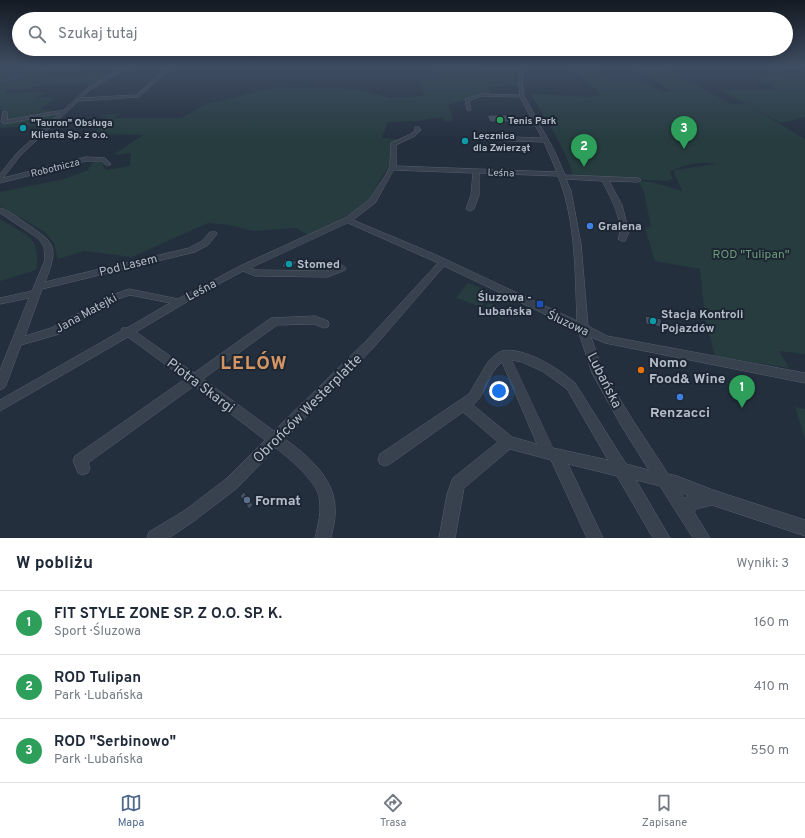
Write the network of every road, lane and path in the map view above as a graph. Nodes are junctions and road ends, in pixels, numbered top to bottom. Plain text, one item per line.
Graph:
1 (87, 91) edge
2 (143, 91) edge
3 (521, 91) edge
4 (521, 95) junction
5 (77, 100) junction
6 (469, 110) dead end
7 (64, 111) junction
8 (5, 112) dead end
9 (417, 128) dead end
10 (483, 138) dead end
11 (546, 140) junction
12 (108, 164) dead end
13 (392, 168) junction
14 (476, 172) junction
15 (562, 175) junction
16 (0, 179) edge
17 (605, 179) junction
18 (638, 180) dead end
19 (470, 209) dead end
20 (0, 210) edge
21 (348, 220) junction
22 (213, 234) dead end
23 (622, 239) dead end
24 (443, 262) junction
25 (243, 268) junction
26 (342, 268) dead end
27 (37, 290) junction
28 (0, 301) edge
29 (179, 302) junction
30 (324, 324) dead end
31 (583, 330) junction
32 (126, 332) junction
33 (17, 342) junction
34 (504, 356) junction
35 (805, 378) edge
36 (194, 379) junction
37 (0, 385) edge
38 (464, 405) junction
39 (0, 406) edge
40 (275, 441) junction
41 (508, 442) junction
42 (552, 454) junction
43 (386, 459) dead end
44 (83, 468) dead end
45 (622, 471) junction
46 (663, 480) junction
47 (713, 498) junction
48 (684, 511) junction
49 (805, 528) edge
50 (155, 538) edge
51 (323, 538) edge
52 (447, 538) edge
53 (595, 538) edge
54 (662, 538) edge
55 (702, 538) edge

1 - 5 street
2 - 5 street
3 - 4 street
4 - 6 street
4 - 11 street, Lubańska
5 - 7 street
7 - 8 street
7 - 16 street
9 - 13 street, Leśna
10 - 11 street
11 - 15 street, Lubańska
12 - 16 street, Robotnicza
13 - 14 street, Leśna
13 - 21 street, Leśna
14 - 15 street, Leśna
14 - 19 street
15 - 17 street
15 - 31 street, Lubańska
17 - 18 street
17 - 23 street
20 - 27 street
21 - 24 street, Śluzowa
21 - 25 street, Leśna
22 - 27 street, Pod Lasem
24 - 31 street, Śluzowa
24 - 40 street, Obrońców Westerplatte
25 - 26 street
25 - 29 street, Leśna
27 - 28 street, Pod Lasem
27 - 33 street
29 - 32 street, Leśna
29 - 33 street, Jana Matejki
30 - 36 street
31 - 35 street, Śluzowa
31 - 46 street, Lubańska
32 - 36 street, Piotra Skargi
32 - 39 street, Leśna
33 - 37 street
34 - 38 street
34 - 42 street
34 - 45 street
36 - 40 street, Piotra Skargi
36 - 44 street
38 - 41 street
38 - 43 street
40 - 50 street, Obrońców Westerplatte
40 - 51 street, Piotra Skargi
41 - 42 street
41 - 52 street
42 - 45 street
42 - 53 street
45 - 46 street
45 - 54 street
46 - 47 street
46 - 48 street, Lubańska
47 - 48 street
47 - 49 street
48 - 55 street, Lubańska

